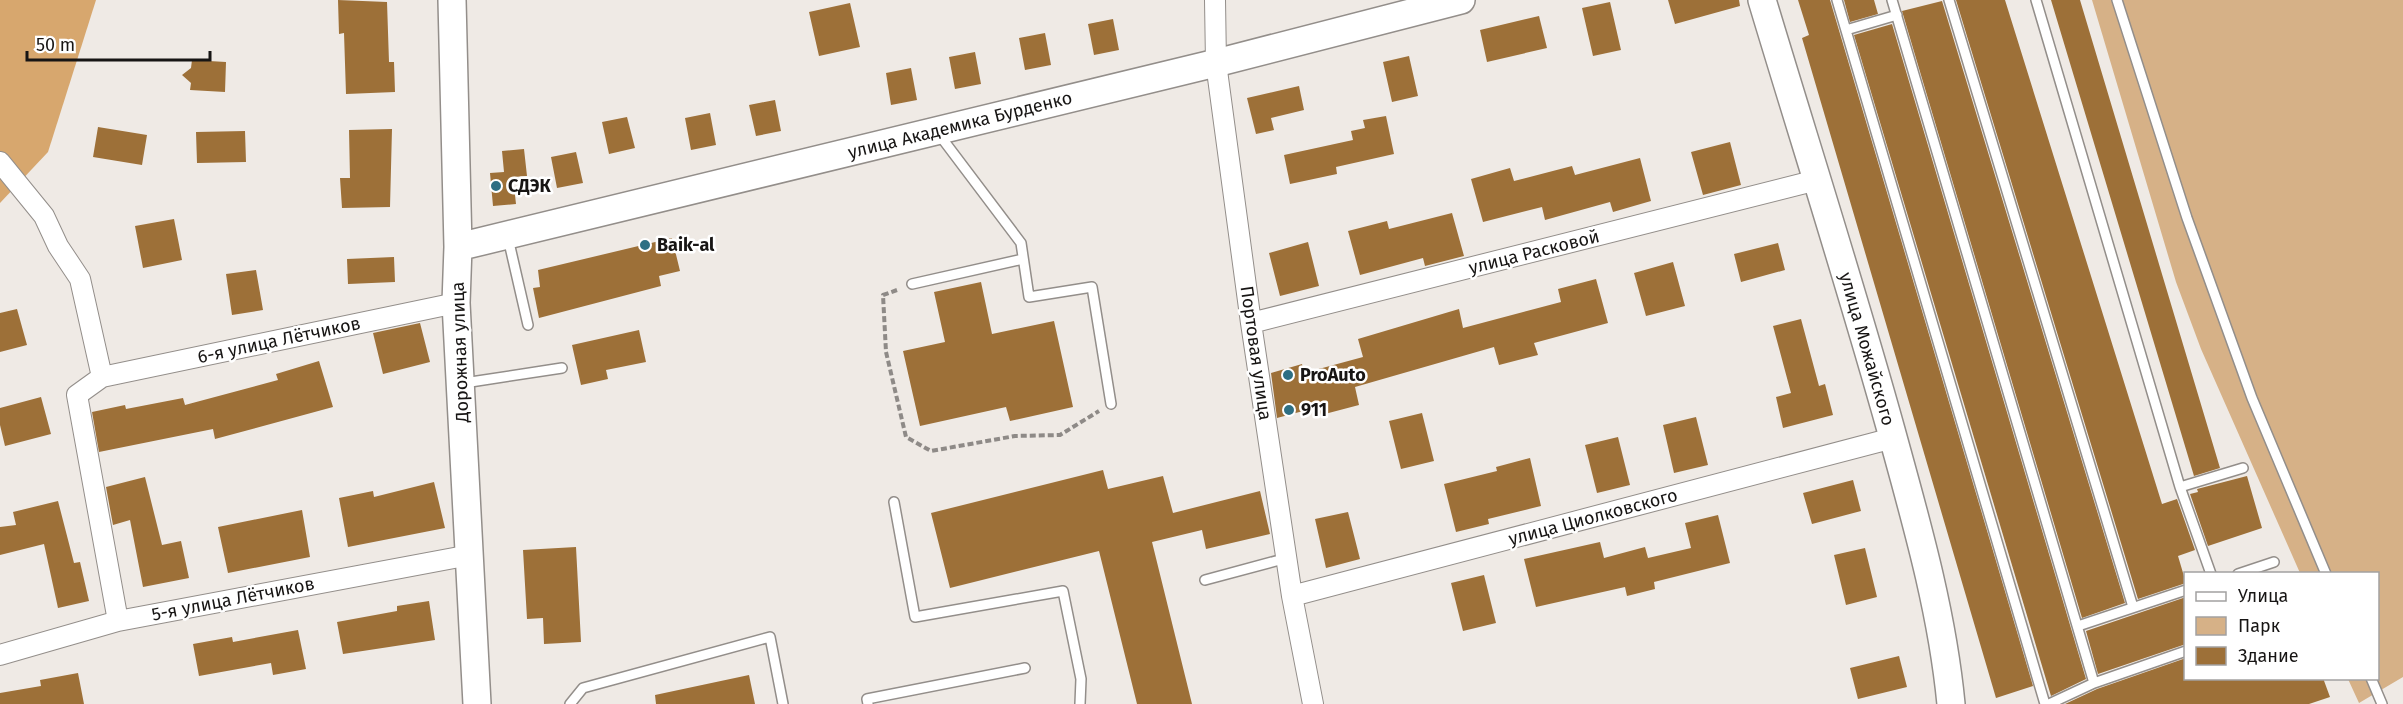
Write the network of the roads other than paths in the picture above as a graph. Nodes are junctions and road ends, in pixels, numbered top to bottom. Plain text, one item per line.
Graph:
1 (452, 0) edge
2 (1215, 0) edge
3 (1461, 0) edge
4 (1762, 0) edge
5 (1837, 0) edge
6 (1892, 0) edge
7 (1949, 0) edge
8 (2036, 0) edge
9 (2117, 0) edge
10 (1897, 15) junction
11 (1846, 30) junction
12 (1216, 63) junction
13 (937, 131) junction
14 (0, 162) edge
15 (1817, 180) junction
16 (508, 235) junction
17 (458, 247) junction
18 (1023, 259) junction
19 (912, 284) road end
20 (456, 303) junction
21 (1251, 323) junction
22 (528, 325) dead end
23 (562, 368) dead end
24 (102, 377) junction
25 (460, 384) junction
26 (1111, 404) road end
27 (1893, 438) junction
28 (2243, 468) dead end
29 (2181, 488) junction
30 (894, 502) dead end
31 (470, 555) junction
32 (1287, 558) junction
33 (2274, 562) dead end
34 (2211, 572) edge
35 (2241, 572) edge
36 (2326, 572) edge
37 (1205, 580) dead end
38 (2184, 591) edge
39 (1292, 596) junction
40 (2133, 607) junction
41 (118, 621) junction
42 (2078, 626) junction
43 (2184, 652) edge
44 (0, 655) edge
45 (1025, 668) dead end
46 (2372, 680) edge
47 (2094, 684) junction
48 (477, 704) edge
49 (570, 704) edge
50 (783, 704) edge
51 (868, 704) edge
52 (1080, 704) edge
53 (1313, 704) edge
54 (1951, 704) edge
55 (2047, 704) edge
56 (2382, 704) edge

1 - 17 street, Дорожная улица
2 - 12 street, Портовая улица
3 - 12 street, улица Академика Бурденко
4 - 15 street, улица Можайского
5 - 11 lane
6 - 10 lane
7 - 40 lane
8 - 29 lane
9 - 36 lane
10 - 11 lane
10 - 42 lane
11 - 55 lane
12 - 13 street, улица Академика Бурденко
12 - 21 street, Портовая улица
13 - 16 street, улица Академика Бурденко
13 - 18 lane
14 - 24 street
15 - 21 street, улица Расковой
15 - 27 street, улица Можайского
16 - 17 street, улица Академика Бурденко
16 - 22 lane
17 - 20 street, Дорожная улица
18 - 19 lane
18 - 26 lane
20 - 24 street, 6-я улица Лётчиков
20 - 25 street, Дорожная улица
21 - 32 street, Портовая улица
23 - 25 lane
24 - 41 street
25 - 31 street, Дорожная улица
27 - 39 street, улица Циолковского
27 - 54 street, улица Можайского
28 - 29 lane
29 - 34 lane
30 - 52 lane
31 - 41 street, 5-я улица Лётчиков
31 - 48 street, Дорожная улица
32 - 37 lane
32 - 39 street, Портовая улица
33 - 35 lane
38 - 40 lane
39 - 53 street, Портовая улица
40 - 42 lane
41 - 44 street, 5-я улица Лётчиков
42 - 47 lane
43 - 47 lane
45 - 51 lane
46 - 56 lane
47 - 55 lane
49 - 50 lane

